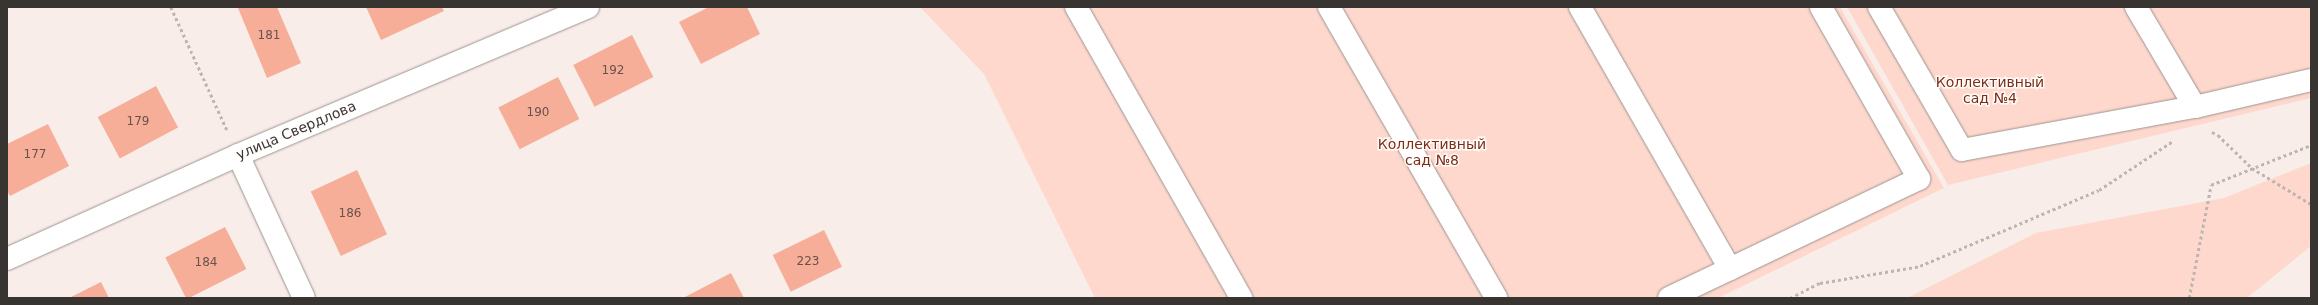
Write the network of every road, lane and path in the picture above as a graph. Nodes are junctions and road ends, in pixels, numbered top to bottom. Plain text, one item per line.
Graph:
1 (171, 7) edge
2 (588, 7) edge
3 (1076, 7) edge
4 (1328, 7) edge
5 (1580, 7) edge
6 (1821, 7) edge
7 (1879, 7) edge
8 (2136, 7) edge
9 (2311, 80) edge
10 (2196, 116) junction
11 (2311, 145) edge
12 (238, 155) junction
13 (2252, 168) junction
14 (2311, 204) edge
15 (7, 259) edge
16 (1730, 269) junction
17 (304, 298) edge
18 (1241, 298) edge
19 (1496, 298) edge
20 (1669, 298) edge
21 (1790, 298) edge
22 (2189, 298) edge

1 - 12 path
2 - 12 street, улица Свердлова
3 - 18 street
4 - 19 street
5 - 16 street
6 - 16 street
7 - 10 street
8 - 10 street
9 - 10 street
10 - 13 path
10 - 21 path
11 - 13 path
12 - 15 street, улица Свердлова
12 - 17 street
13 - 14 path
13 - 22 path
16 - 20 street

